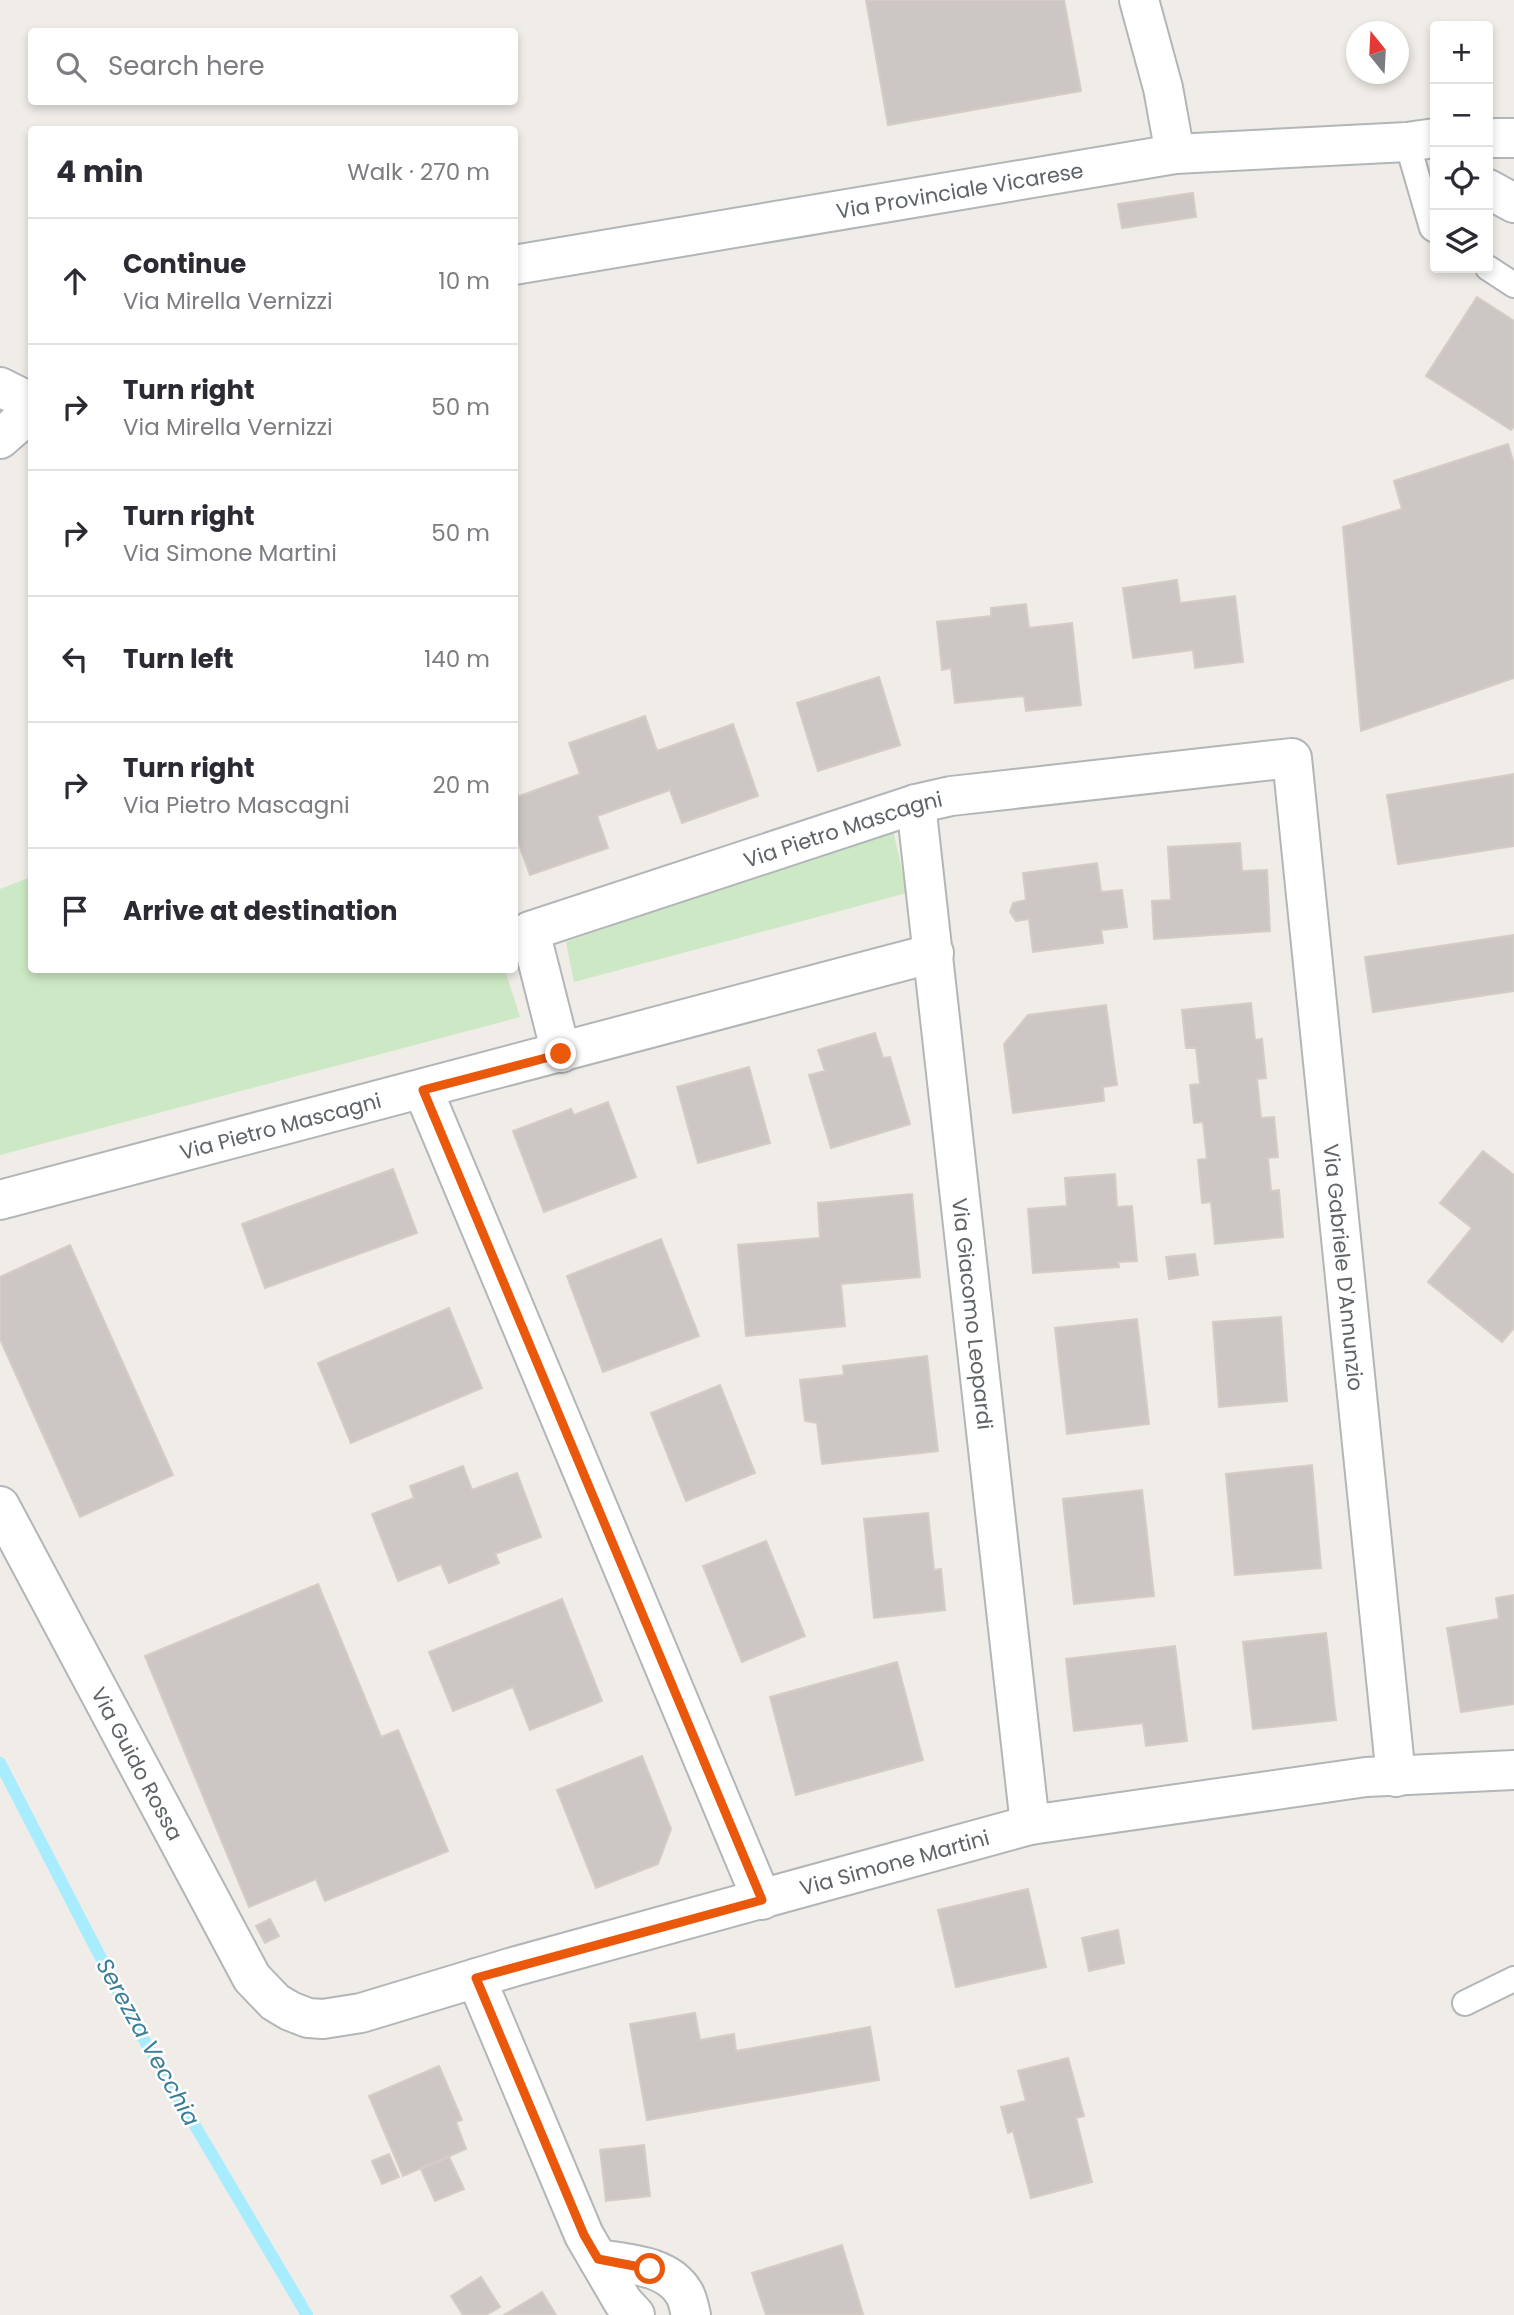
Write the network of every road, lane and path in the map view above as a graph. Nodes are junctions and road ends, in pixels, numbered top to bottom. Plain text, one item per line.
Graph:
1 (1139, 0) edge
2 (1493, 138) edge
3 (1514, 138) edge
4 (1426, 147) edge
5 (1175, 154) junction
6 (1493, 192) edge
7 (1514, 203) edge
8 (1431, 210) edge
9 (518, 264) edge
10 (1493, 271) edge
11 (1514, 285) edge
12 (0, 387) edge
13 (28, 401) edge
14 (28, 414) edge
15 (0, 439) edge
16 (1292, 758) joint
17 (916, 804) junction
18 (933, 953) junction
19 (561, 1054) junction
20 (423, 1090) junction
21 (0, 1200) edge
22 (0, 1506) edge
23 (1514, 1770) edge
24 (1396, 1777) junction
25 (1030, 1825) junction
26 (762, 1900) junction
27 (476, 1978) junction
28 (1514, 1979) edge
29 (1465, 2003) dead end
30 (290, 2011) joint
31 (598, 2259) junction
32 (635, 2315) edge
33 (691, 2315) edge

1 - 5 street
2 - 3 street
4 - 5 street, Via Provinciale Vicarese
4 - 8 lane
5 - 9 street, Via Provinciale Vicarese
6 - 7 street
10 - 11 lane
12 - 13 street
14 - 15 street
16 - 17 street, Via Pietro Mascagni
16 - 24 street, Via Gabriele D'Annunzio
17 - 18 street, Via Giacomo Leopardi
17 - 19 street, Via Pietro Mascagni
18 - 19 street, Via Pietro Mascagni
18 - 25 street, Via Giacomo Leopardi
19 - 20 street, Via Pietro Mascagni
20 - 21 street, Via Pietro Mascagni
20 - 26 street
22 - 30 street, Via Guido Rossa
23 - 24 street, Via Simone Martini
24 - 25 street, Via Simone Martini
25 - 26 street, Via Simone Martini
26 - 27 street, Via Simone Martini
27 - 30 street, Via Simone Martini
27 - 31 street
28 - 29 lane
31 - 32 street
31 - 33 street

